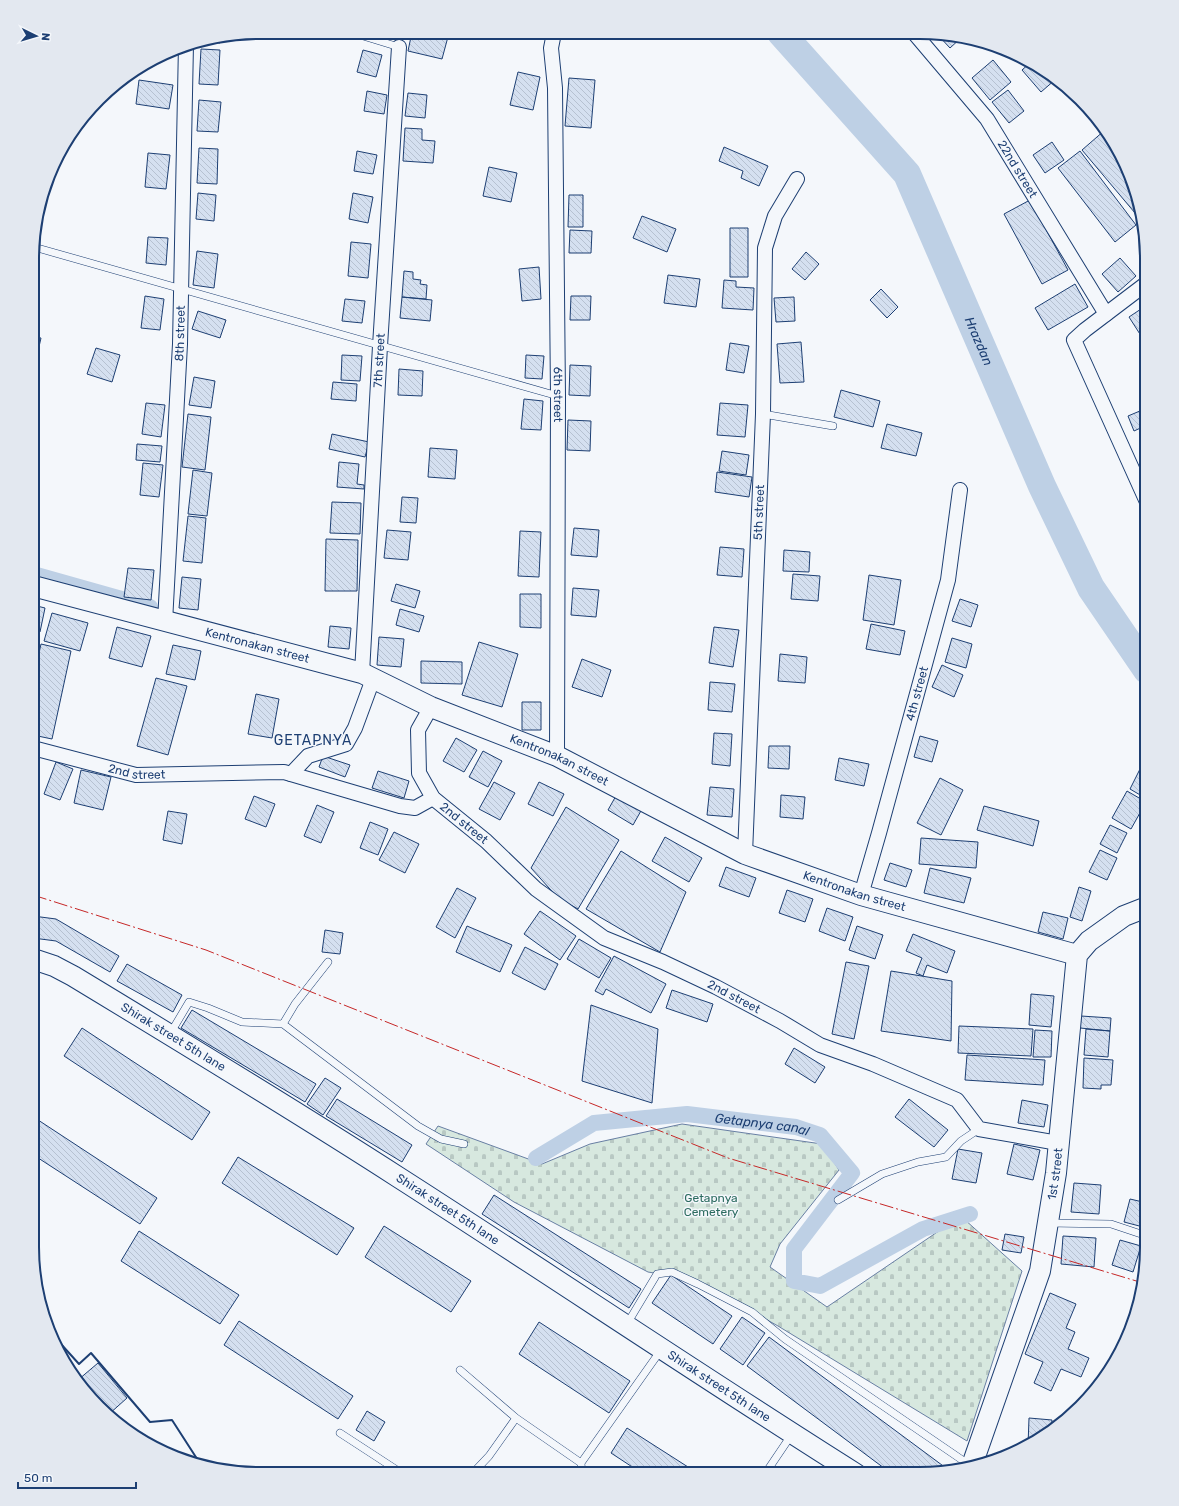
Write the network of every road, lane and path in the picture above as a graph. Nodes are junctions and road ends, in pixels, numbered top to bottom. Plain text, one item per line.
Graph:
1 (373, 39) edge
2 (553, 39) edge
3 (919, 39) edge
4 (399, 47) joint
5 (186, 52) edge
6 (797, 179) dead end
7 (39, 248) edge
8 (1140, 288) edge
9 (181, 289) junction
10 (1106, 314) junction
11 (380, 346) junction
12 (558, 396) junction
13 (763, 414) junction
14 (833, 426) dead end
15 (1140, 486) edge
16 (960, 490) dead end
17 (39, 588) edge
18 (165, 622) junction
19 (368, 676) junction
20 (431, 707) junction
21 (39, 750) edge
22 (557, 756) junction
23 (290, 774) junction
24 (433, 798) junction
25 (745, 854) junction
26 (860, 895) junction
27 (1140, 910) edge
28 (1076, 956) junction
29 (39, 961) edge
30 (328, 962) dead end
31 (283, 1024) junction
32 (168, 1036) junction
33 (979, 1129) junction
34 (1058, 1143) junction
35 (464, 1144) dead end
36 (838, 1200) dead end
37 (1048, 1223) junction
38 (1140, 1234) edge
39 (626, 1326) junction
40 (662, 1350) junction
41 (460, 1370) dead end
42 (516, 1418) junction
43 (340, 1433) dead end
44 (792, 1433) junction
45 (973, 1460) edge
46 (580, 1463) junction
47 (965, 1463) edge
48 (392, 1467) edge
49 (479, 1467) edge
50 (581, 1467) edge
51 (770, 1467) edge
52 (845, 1467) edge

1 - 4 lane
2 - 12 street, 6th street
3 - 10 street, 22nd street
4 - 11 street, 7th street
5 - 9 street, 8th street
6 - 13 street, 5th street
7 - 9 lane
8 - 10 street
9 - 11 lane
9 - 18 street, 8th street
10 - 15 street
11 - 12 lane
11 - 19 street, 7th street
12 - 22 street, 6th street
13 - 14 lane
13 - 25 street, 5th street
16 - 26 street, 4th street
17 - 18 main road, Kentronakan street
18 - 19 main road, Kentronakan street
19 - 20 main road, Kentronakan street
19 - 23 street
20 - 22 main road, Kentronakan street
20 - 24 street, 2nd street
21 - 23 street, 2nd street
22 - 25 main road, Kentronakan street
23 - 24 street, 2nd street
24 - 33 street, 2nd street
25 - 26 main road, Kentronakan street
26 - 28 main road, Kentronakan street
27 - 28 main road
28 - 34 main road, 1st street
29 - 32 main road, Shirak street 5th lane
30 - 31 lane
31 - 32 lane
31 - 35 lane
32 - 39 main road, Shirak street 5th lane
33 - 34 street
33 - 36 lane
34 - 37 main road, 1st street
37 - 38 lane
37 - 45 main road, 1st street
39 - 40 main road, Shirak street 5th lane
39 - 47 lane
40 - 44 main road, Shirak street 5th lane
40 - 46 lane
41 - 42 lane
42 - 46 lane
42 - 49 lane
43 - 48 lane
44 - 51 lane
44 - 52 main road, Shirak street 5th lane
46 - 50 lane

